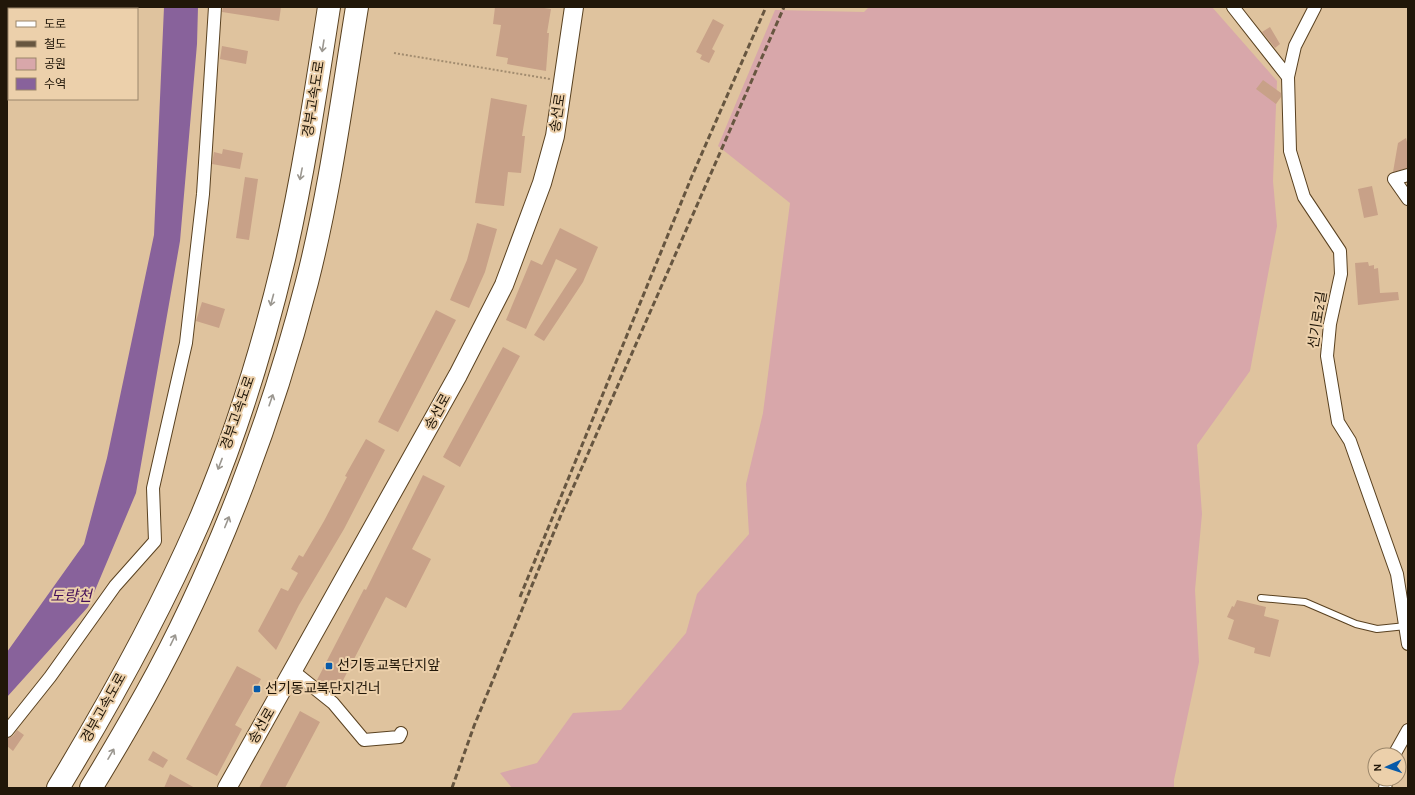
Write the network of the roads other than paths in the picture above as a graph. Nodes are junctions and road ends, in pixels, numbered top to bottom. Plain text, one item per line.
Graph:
1 (216, 7) edge
2 (329, 7) edge
3 (357, 7) edge
4 (574, 7) edge
5 (1233, 7) edge
6 (1315, 7) edge
7 (1288, 77) junction
8 (1408, 175) edge
9 (1408, 199) edge
10 (1261, 598) dead end
11 (1406, 626) junction
12 (1408, 644) edge
13 (293, 671) junction
14 (1408, 730) edge
15 (7, 731) edge
16 (401, 733) dead end
17 (1398, 747) edge
18 (58, 788) edge
19 (91, 788) edge
20 (227, 788) edge

1 - 15 street
2 -> 18 highway, 경부고속도로
19 -> 3 highway, 경부고속도로
4 - 13 main road, 송선로
5 - 7 street
6 - 7 street, 선기로2길
7 - 11 street, 선기로2길
8 - 9 street
10 - 11 lane
11 - 12 street, 선기로2길
13 - 16 street
13 - 20 main road, 송선로
14 - 17 street

